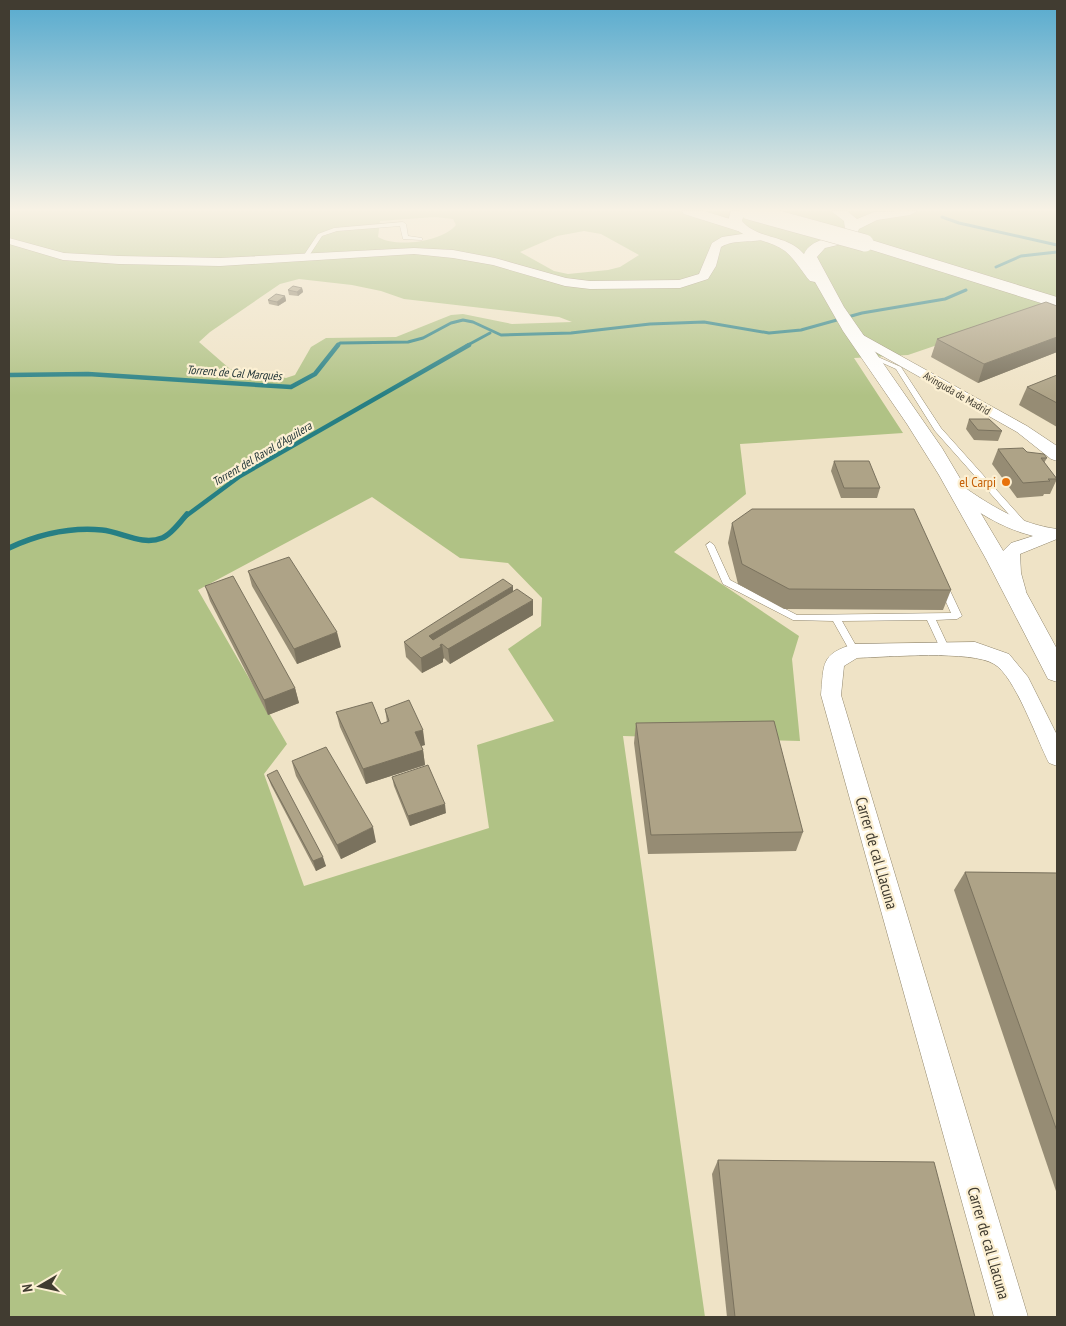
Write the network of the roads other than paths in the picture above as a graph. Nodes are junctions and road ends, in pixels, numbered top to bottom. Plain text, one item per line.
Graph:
1 (533, 273) edge
2 (706, 273) edge
3 (811, 273) edge
4 (817, 273) edge
5 (961, 273) edge
6 (823, 287) junction
7 (1057, 303) edge
8 (851, 329) junction
9 (868, 355) junction
10 (1057, 456) edge
11 (955, 488) junction
12 (1029, 530) junction
13 (1055, 534) edge
14 (710, 546) dead end
15 (938, 573) edge
16 (1020, 600) junction
17 (930, 616) junction
18 (836, 618) junction
19 (945, 650) junction
20 (854, 651) junction
21 (1057, 673) edge
22 (1057, 757) edge
23 (1011, 1317) edge

1 - 2 street
3 - 6 street
4 - 6 street
5 - 7 highway, bridge
6 - 8 street
8 - 9 street
8 - 10 street, Avinguda de Madrid
9 - 11 street
9 - 12 lane
11 - 12 street
11 - 16 street
12 - 13 street
13 - 16 street
14 - 18 lane
15 - 17 lane
16 - 21 street
17 - 18 lane
17 - 19 lane
18 - 20 lane
19 - 20 street
19 - 22 street
20 - 23 street, Carrer de cal Llacuna

